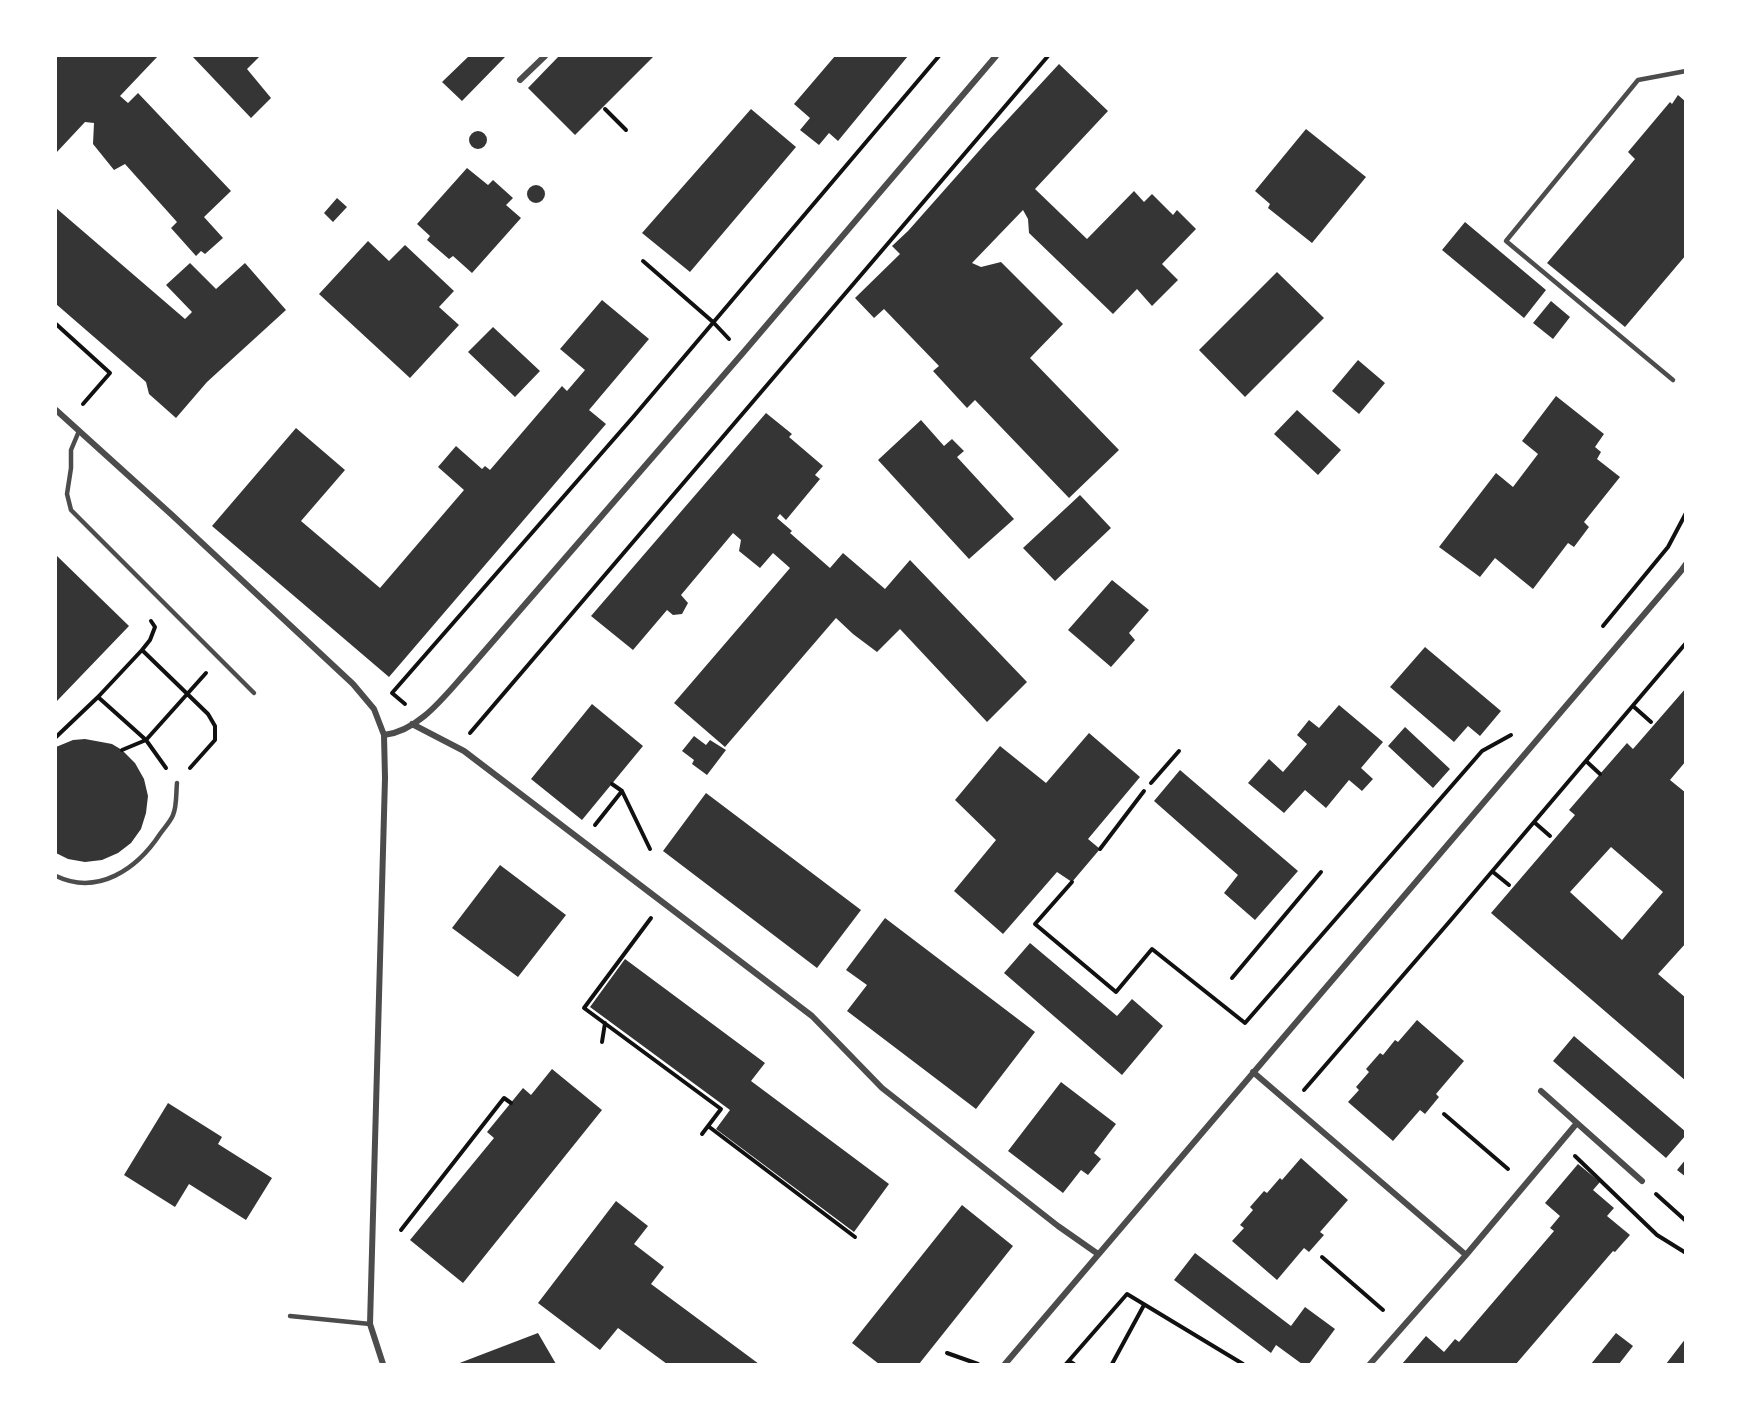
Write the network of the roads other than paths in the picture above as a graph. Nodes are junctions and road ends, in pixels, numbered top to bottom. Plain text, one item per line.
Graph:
1 (545, 56) edge
2 (996, 56) edge
3 (1686, 71) edge
4 (520, 80) dead end
5 (1673, 380) dead end
6 (56, 410) edge
7 (79, 431) junction
8 (1686, 564) edge
9 (1683, 573) edge
10 (254, 693) dead end
11 (412, 724) junction
12 (384, 735) junction
13 (177, 783) road end
14 (56, 876) edge
15 (1253, 1072) junction
16 (1541, 1091) dead end
17 (1577, 1123) junction
18 (1642, 1181) road end
19 (1098, 1254) junction
20 (1466, 1255) junction
21 (291, 1316) dead end
22 (370, 1324) junction
23 (383, 1365) edge
24 (1005, 1365) edge
25 (1370, 1365) edge

1 - 4 street
2 - 11 street
3 - 5 lane
6 - 7 street
7 - 10 lane
7 - 12 street
8 - 9 street
9 - 15 street
11 - 12 street
11 - 19 street
12 - 22 street
13 - 14 lane
15 - 19 street
15 - 20 street
16 - 17 street
17 - 18 street
17 - 20 street
19 - 24 street
20 - 25 street
21 - 22 lane
22 - 23 street

